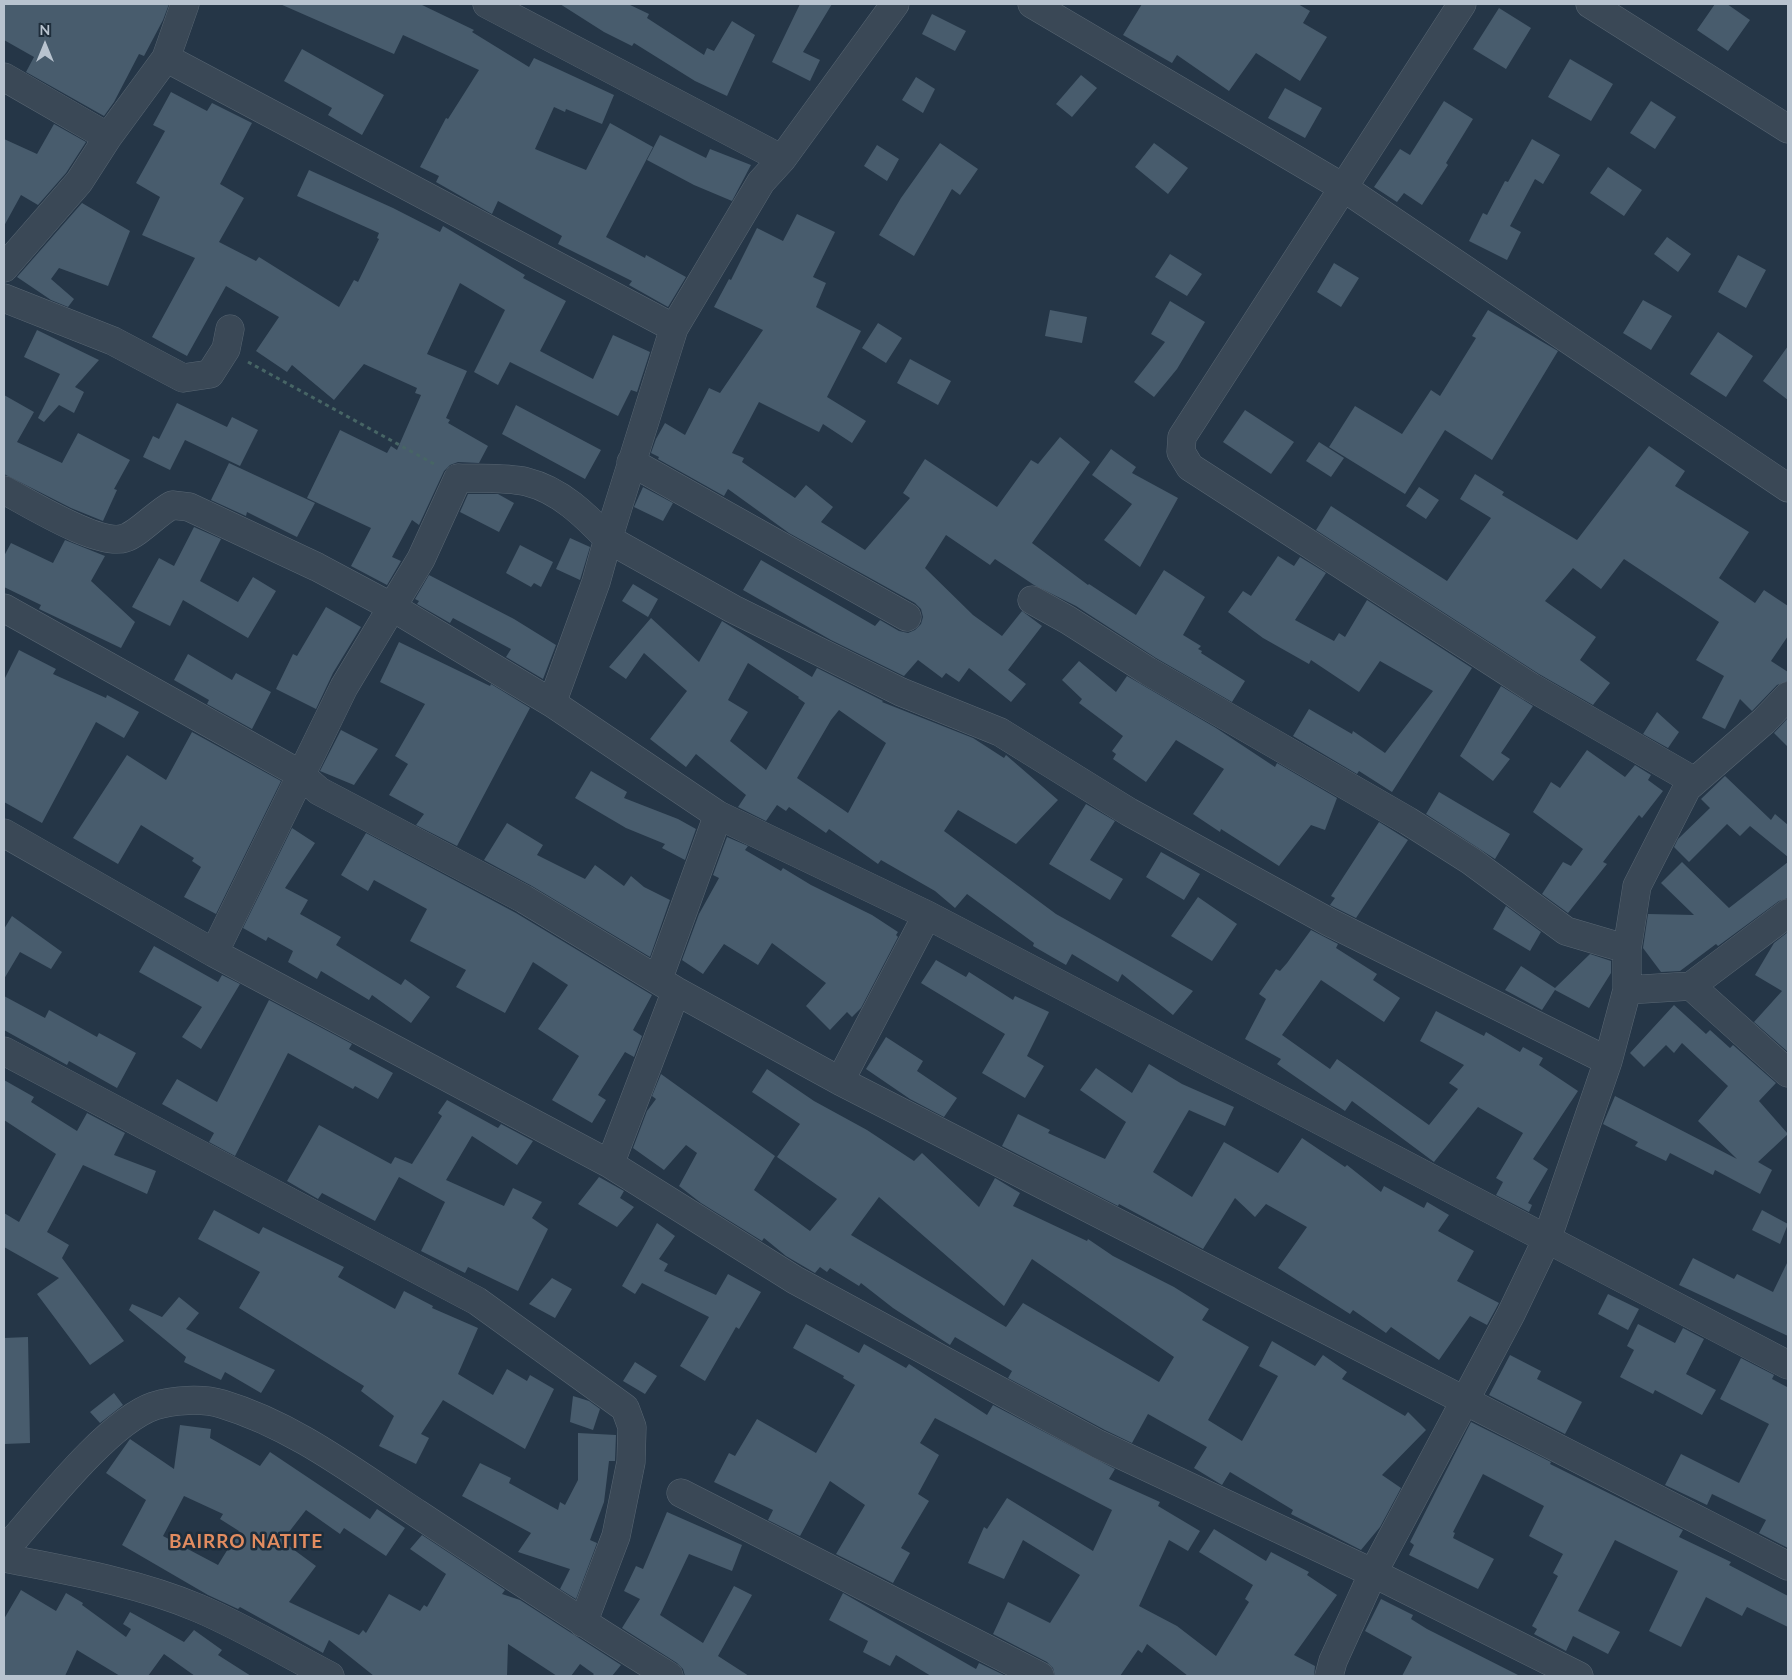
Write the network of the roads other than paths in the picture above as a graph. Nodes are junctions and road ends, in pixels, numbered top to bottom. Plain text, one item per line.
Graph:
1 (185, 4) edge
2 (487, 4) edge
3 (896, 4) edge
4 (1032, 4) edge
5 (1462, 4) edge
6 (1590, 4) edge
7 (166, 58) junction
8 (4, 77) edge
9 (1788, 129) edge
10 (108, 137) junction
11 (782, 159) junction
12 (1344, 188) junction
13 (4, 268) edge
14 (4, 298) edge
15 (674, 328) junction
16 (228, 339) road end
17 (631, 462) junction
18 (1788, 488) edge
19 (4, 490) edge
20 (608, 539) junction
21 (1032, 600) dead end
22 (392, 607) junction
23 (4, 608) edge
24 (908, 617) dead end
25 (1788, 696) edge
26 (552, 703) junction
27 (300, 774) junction
28 (1694, 781) junction
29 (718, 815) junction
30 (4, 833) edge
31 (1788, 913) edge
32 (927, 915) junction
33 (1626, 950) junction
34 (214, 952) junction
35 (667, 986) junction
36 (1691, 986) junction
37 (1627, 990) junction
38 (4, 1051) edge
39 (1608, 1061) junction
40 (1788, 1073) edge
41 (840, 1081) junction
42 (610, 1164) junction
43 (1547, 1239) junction
44 (1788, 1365) edge
45 (1464, 1401) junction
46 (681, 1493) dead end
47 (4, 1551) edge
48 (4, 1558) edge
49 (1788, 1566) edge
50 (1373, 1572) junction
51 (583, 1623) junction
52 (330, 1676) edge
53 (669, 1676) edge
54 (1040, 1676) edge
55 (1329, 1676) edge
56 (1579, 1676) edge

1 - 7 street
2 - 11 street
3 - 11 street
4 - 12 street
5 - 12 street
6 - 9 street
7 - 10 street
7 - 15 street
8 - 10 street
10 - 13 street
11 - 15 street
12 - 18 street
12 - 28 street
14 - 16 street
15 - 17 street
17 - 20 street
17 - 24 street
19 - 22 street
20 - 22 street
20 - 26 street
20 - 39 street
21 - 33 street
22 - 26 street
22 - 27 street
23 - 27 street
25 - 28 street
26 - 29 street
27 - 34 street
27 - 35 street
28 - 33 street
29 - 32 street
29 - 35 street
30 - 34 street
31 - 36 street
32 - 41 street
32 - 43 street
33 - 37 street
34 - 42 street
35 - 41 street
35 - 42 street
36 - 37 street
36 - 40 street
37 - 39 street
38 - 51 street
39 - 43 street
41 - 45 street
42 - 50 street
43 - 44 street
43 - 45 street
45 - 49 street
45 - 50 street
46 - 54 street
47 - 51 street
48 - 52 street
50 - 55 street
50 - 56 street
51 - 53 street

